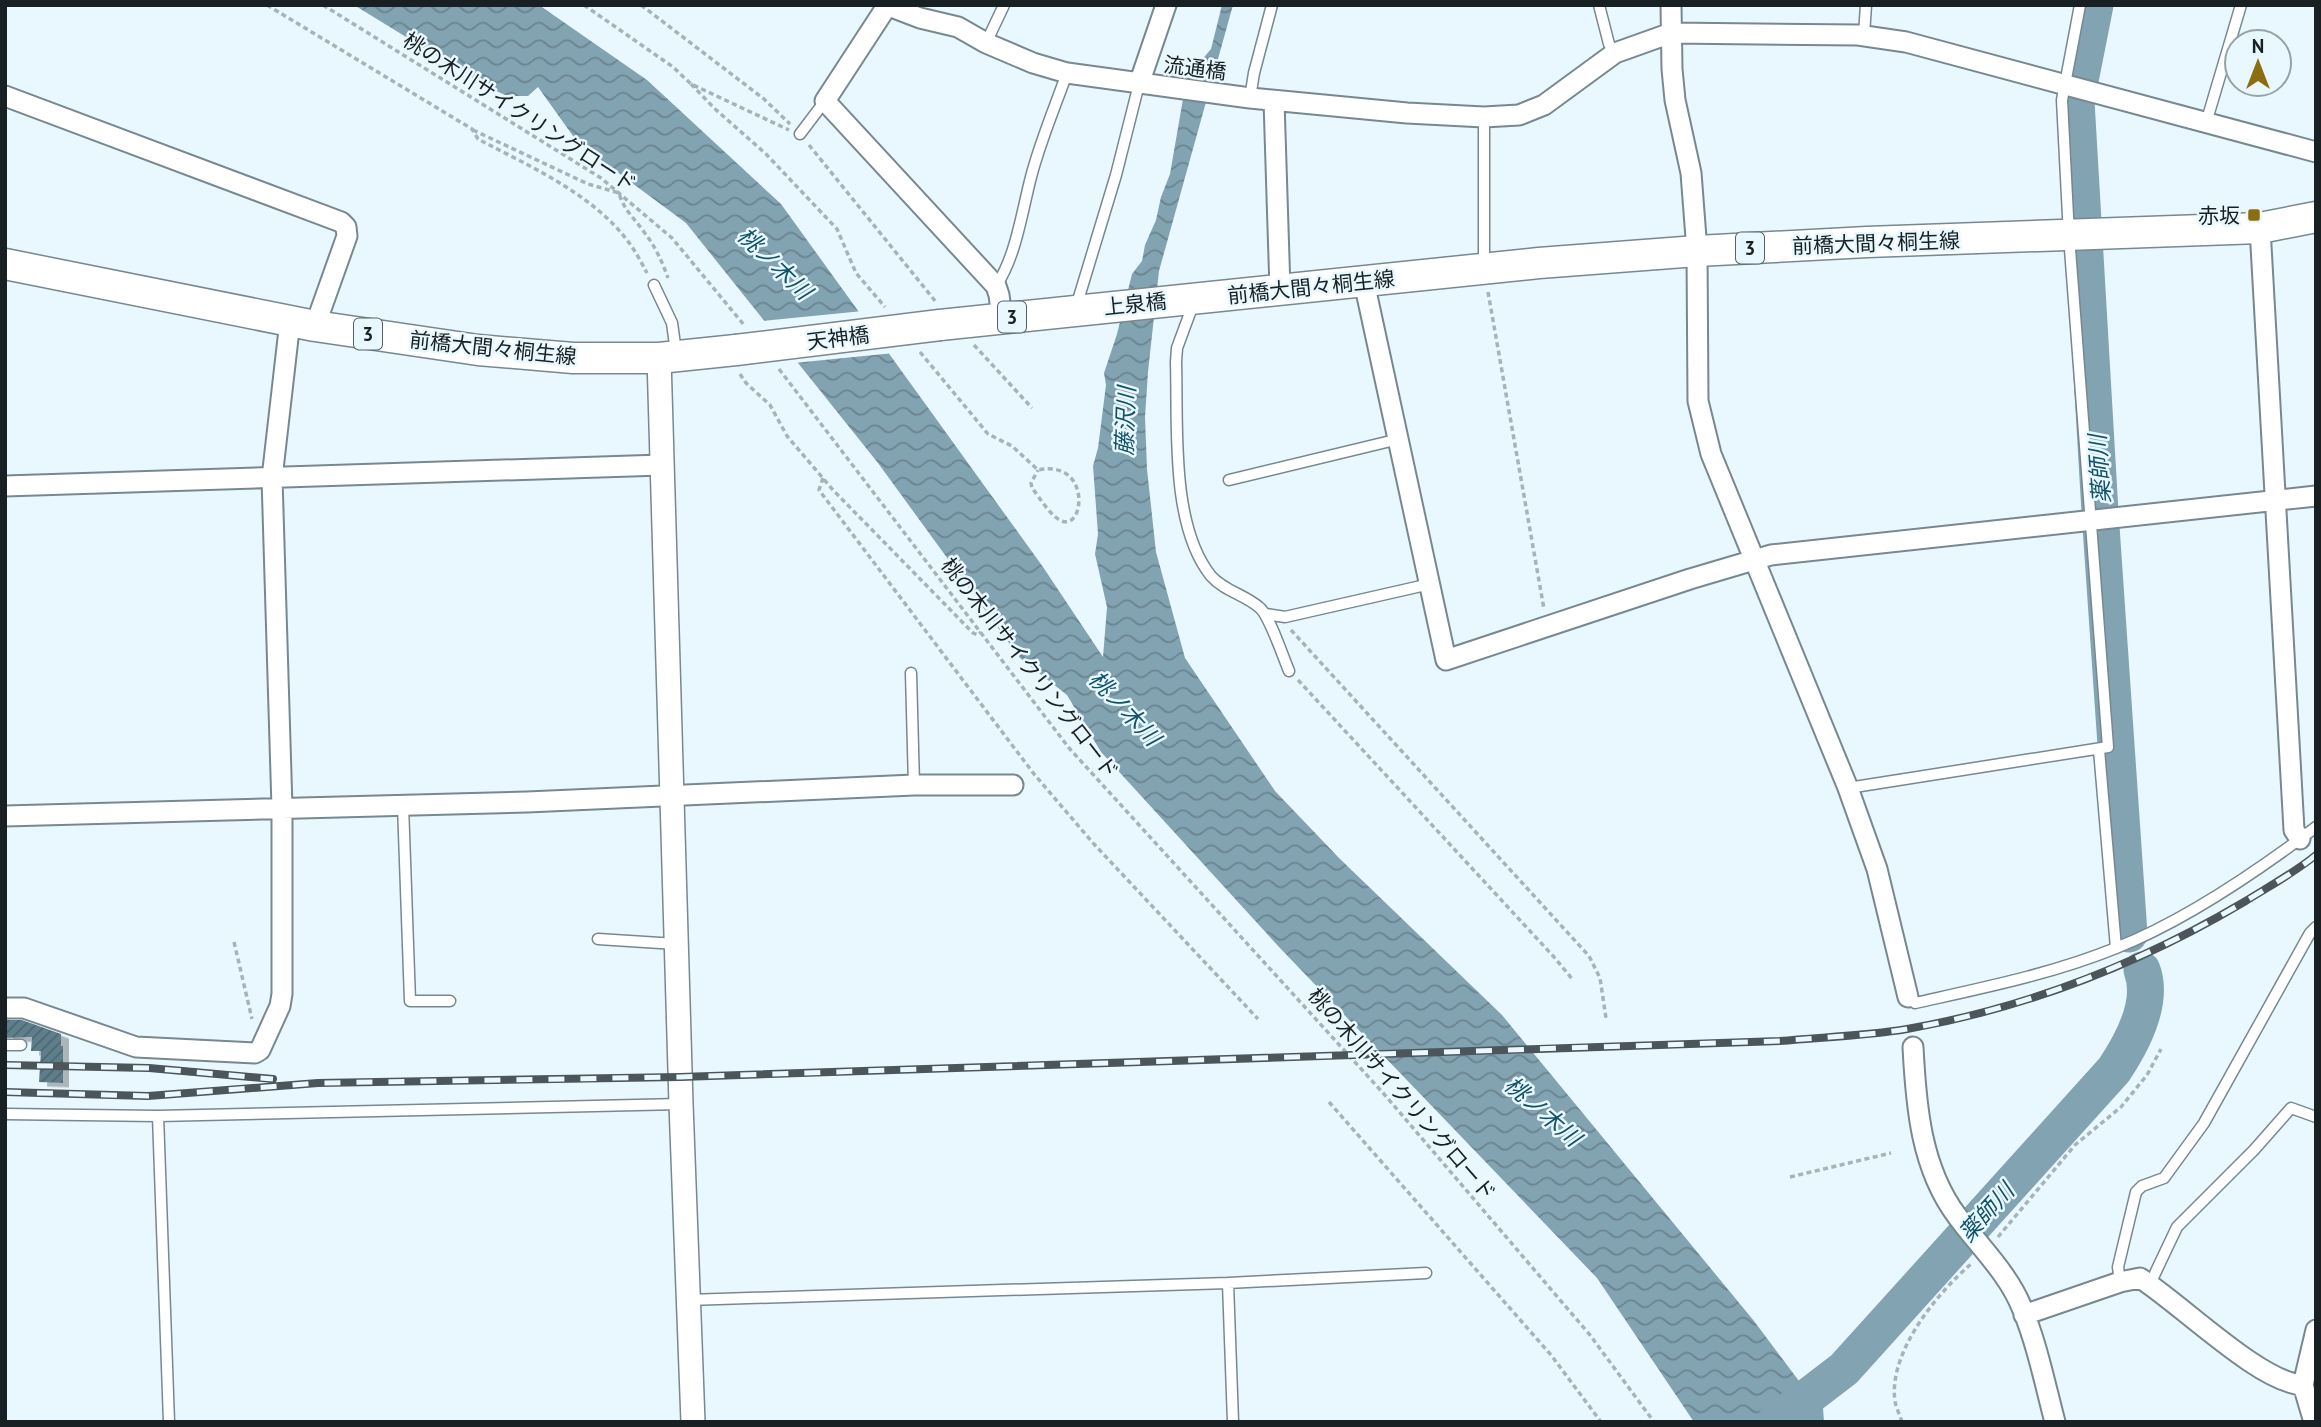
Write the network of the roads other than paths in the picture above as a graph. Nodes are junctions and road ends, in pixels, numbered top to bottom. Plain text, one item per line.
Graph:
1 (1004, 5) edge
2 (1166, 5) edge
3 (1272, 5) edge
4 (1599, 5) edge
5 (1671, 5) edge
6 (1866, 5) edge
7 (2080, 5) edge
8 (2241, 5) edge
9 (887, 6) edge
10 (1671, 33) junction
11 (1864, 35) junction
12 (986, 43) junction
13 (1615, 53) junction
14 (1067, 73) junction
15 (1142, 85) junction
16 (2065, 85) junction
17 (5, 96) edge
18 (1244, 97) junction
19 (1274, 101) junction
20 (822, 106) junction
21 (1485, 117) junction
22 (2206, 123) junction
23 (800, 134) road end
24 (2316, 152) edge
25 (2316, 217) edge
26 (2260, 228) junction
27 (2069, 236) junction
28 (1697, 251) junction
29 (5, 264) edge
30 (1484, 270) junction
31 (1364, 282) junction
32 (654, 285) road end
33 (996, 286) junction
34 (1280, 290) junction
35 (1190, 298) junction
36 (1079, 310) junction
37 (1002, 318) junction
38 (303, 324) junction
39 (740, 350) joint
40 (667, 357) junction
41 (1399, 439) junction
42 (662, 465) junction
43 (272, 478) junction
44 (1229, 480) dead end
45 (5, 486) edge
46 (2316, 496) edge
47 (2275, 502) junction
48 (2090, 521) junction
49 (1753, 558) junction
50 (1430, 584) junction
51 (1266, 614) junction
52 (1289, 671) road end
53 (911, 673) dead end
54 (2099, 750) junction
55 (914, 785) junction
56 (1013, 785) dead end
57 (1848, 788) junction
58 (671, 797) junction
59 (402, 804) junction
60 (282, 808) junction
61 (5, 816) edge
62 (2316, 827) edge
63 (2300, 839) junction
64 (2316, 927) edge
65 (598, 939) dead end
66 (677, 944) junction
67 (2116, 948) junction
68 (1908, 997) joint
69 (450, 1001) dead end
70 (5, 1008) edge
71 (5, 1045) edge
72 (21, 1045) dead end
73 (1913, 1047) dead end
74 (681, 1104) junction
75 (5, 1114) edge
76 (158, 1116) junction
77 (2316, 1117) edge
78 (1426, 1273) dead end
79 (2120, 1282) junction
80 (1228, 1283) junction
81 (2150, 1284) junction
82 (688, 1300) junction
83 (2024, 1315) junction
84 (2316, 1330) edge
85 (2303, 1385) junction
86 (169, 1422) edge
87 (693, 1422) edge
88 (1233, 1422) edge
89 (2056, 1422) edge
90 (2314, 1422) edge

1 - 12 lane
2 - 15 street
3 - 18 lane
4 - 13 lane
5 - 10 street
6 - 11 lane
7 - 16 lane
8 - 22 lane
9 - 12 street, 流通橋
9 - 20 street
10 - 11 street
10 - 13 street, 流通橋
10 - 28 street
11 - 16 street
12 - 14 street, 流通橋
13 - 21 street, 流通橋
14 - 15 street, 流通橋
14 - 33 lane
15 - 18 street, 流通橋
15 - 36 lane
16 - 22 street
16 - 27 lane
17 - 38 street
18 - 19 street, 流通橋
19 - 21 street, 流通橋
19 - 34 street
20 - 23 lane
20 - 33 street
21 - 30 lane
22 - 24 street
25 - 26 main road, 前橋大間々桐生線 / 3
26 - 27 main road, 前橋大間々桐生線 / 3
26 - 47 street
27 - 28 main road, 前橋大間々桐生線 / 3
27 - 48 lane
28 - 30 main road, 前橋大間々桐生線 / 3
28 - 49 street
29 - 38 main road, 前橋大間々桐生線 / 3
30 - 31 main road, 前橋大間々桐生線 / 3
31 - 34 main road, 前橋大間々桐生線 / 3
31 - 41 street
32 - 40 lane
33 - 37 street
34 - 35 main road, 前橋大間々桐生線 / 3
35 - 36 main road, 上泉橋 / 3
35 - 51 lane
36 - 37 main road, 3
37 - 39 main road, 天神橋 / 3, bridge
38 - 40 main road, 前橋大間々桐生線 / 3
38 - 43 street
39 - 40 main road, 前橋大間々桐生線 / 3
40 - 42 street
41 - 44 lane
41 - 50 street
42 - 43 street
42 - 58 street
43 - 45 street
43 - 60 street
46 - 47 street
47 - 48 street
47 - 63 street
48 - 49 street
48 - 54 lane
49 - 50 street
49 - 57 street
50 - 51 lane
51 - 52 lane
53 - 55 lane
54 - 57 lane
54 - 67 lane
55 - 56 street
55 - 58 street
57 - 68 street
58 - 59 street
58 - 66 street
59 - 60 street
59 - 69 lane
60 - 61 street
60 - 70 street
62 - 63 lane
63 - 67 lane
64 - 79 lane
65 - 66 lane
66 - 74 street
67 - 68 lane
71 - 72 lane
73 - 83 street
74 - 76 lane
74 - 82 street
75 - 76 lane
76 - 86 lane
77 - 81 lane
78 - 80 lane
79 - 81 street
79 - 83 street
80 - 82 lane
80 - 88 lane
81 - 85 street
82 - 87 street
83 - 89 street
84 - 85 street
85 - 90 street

